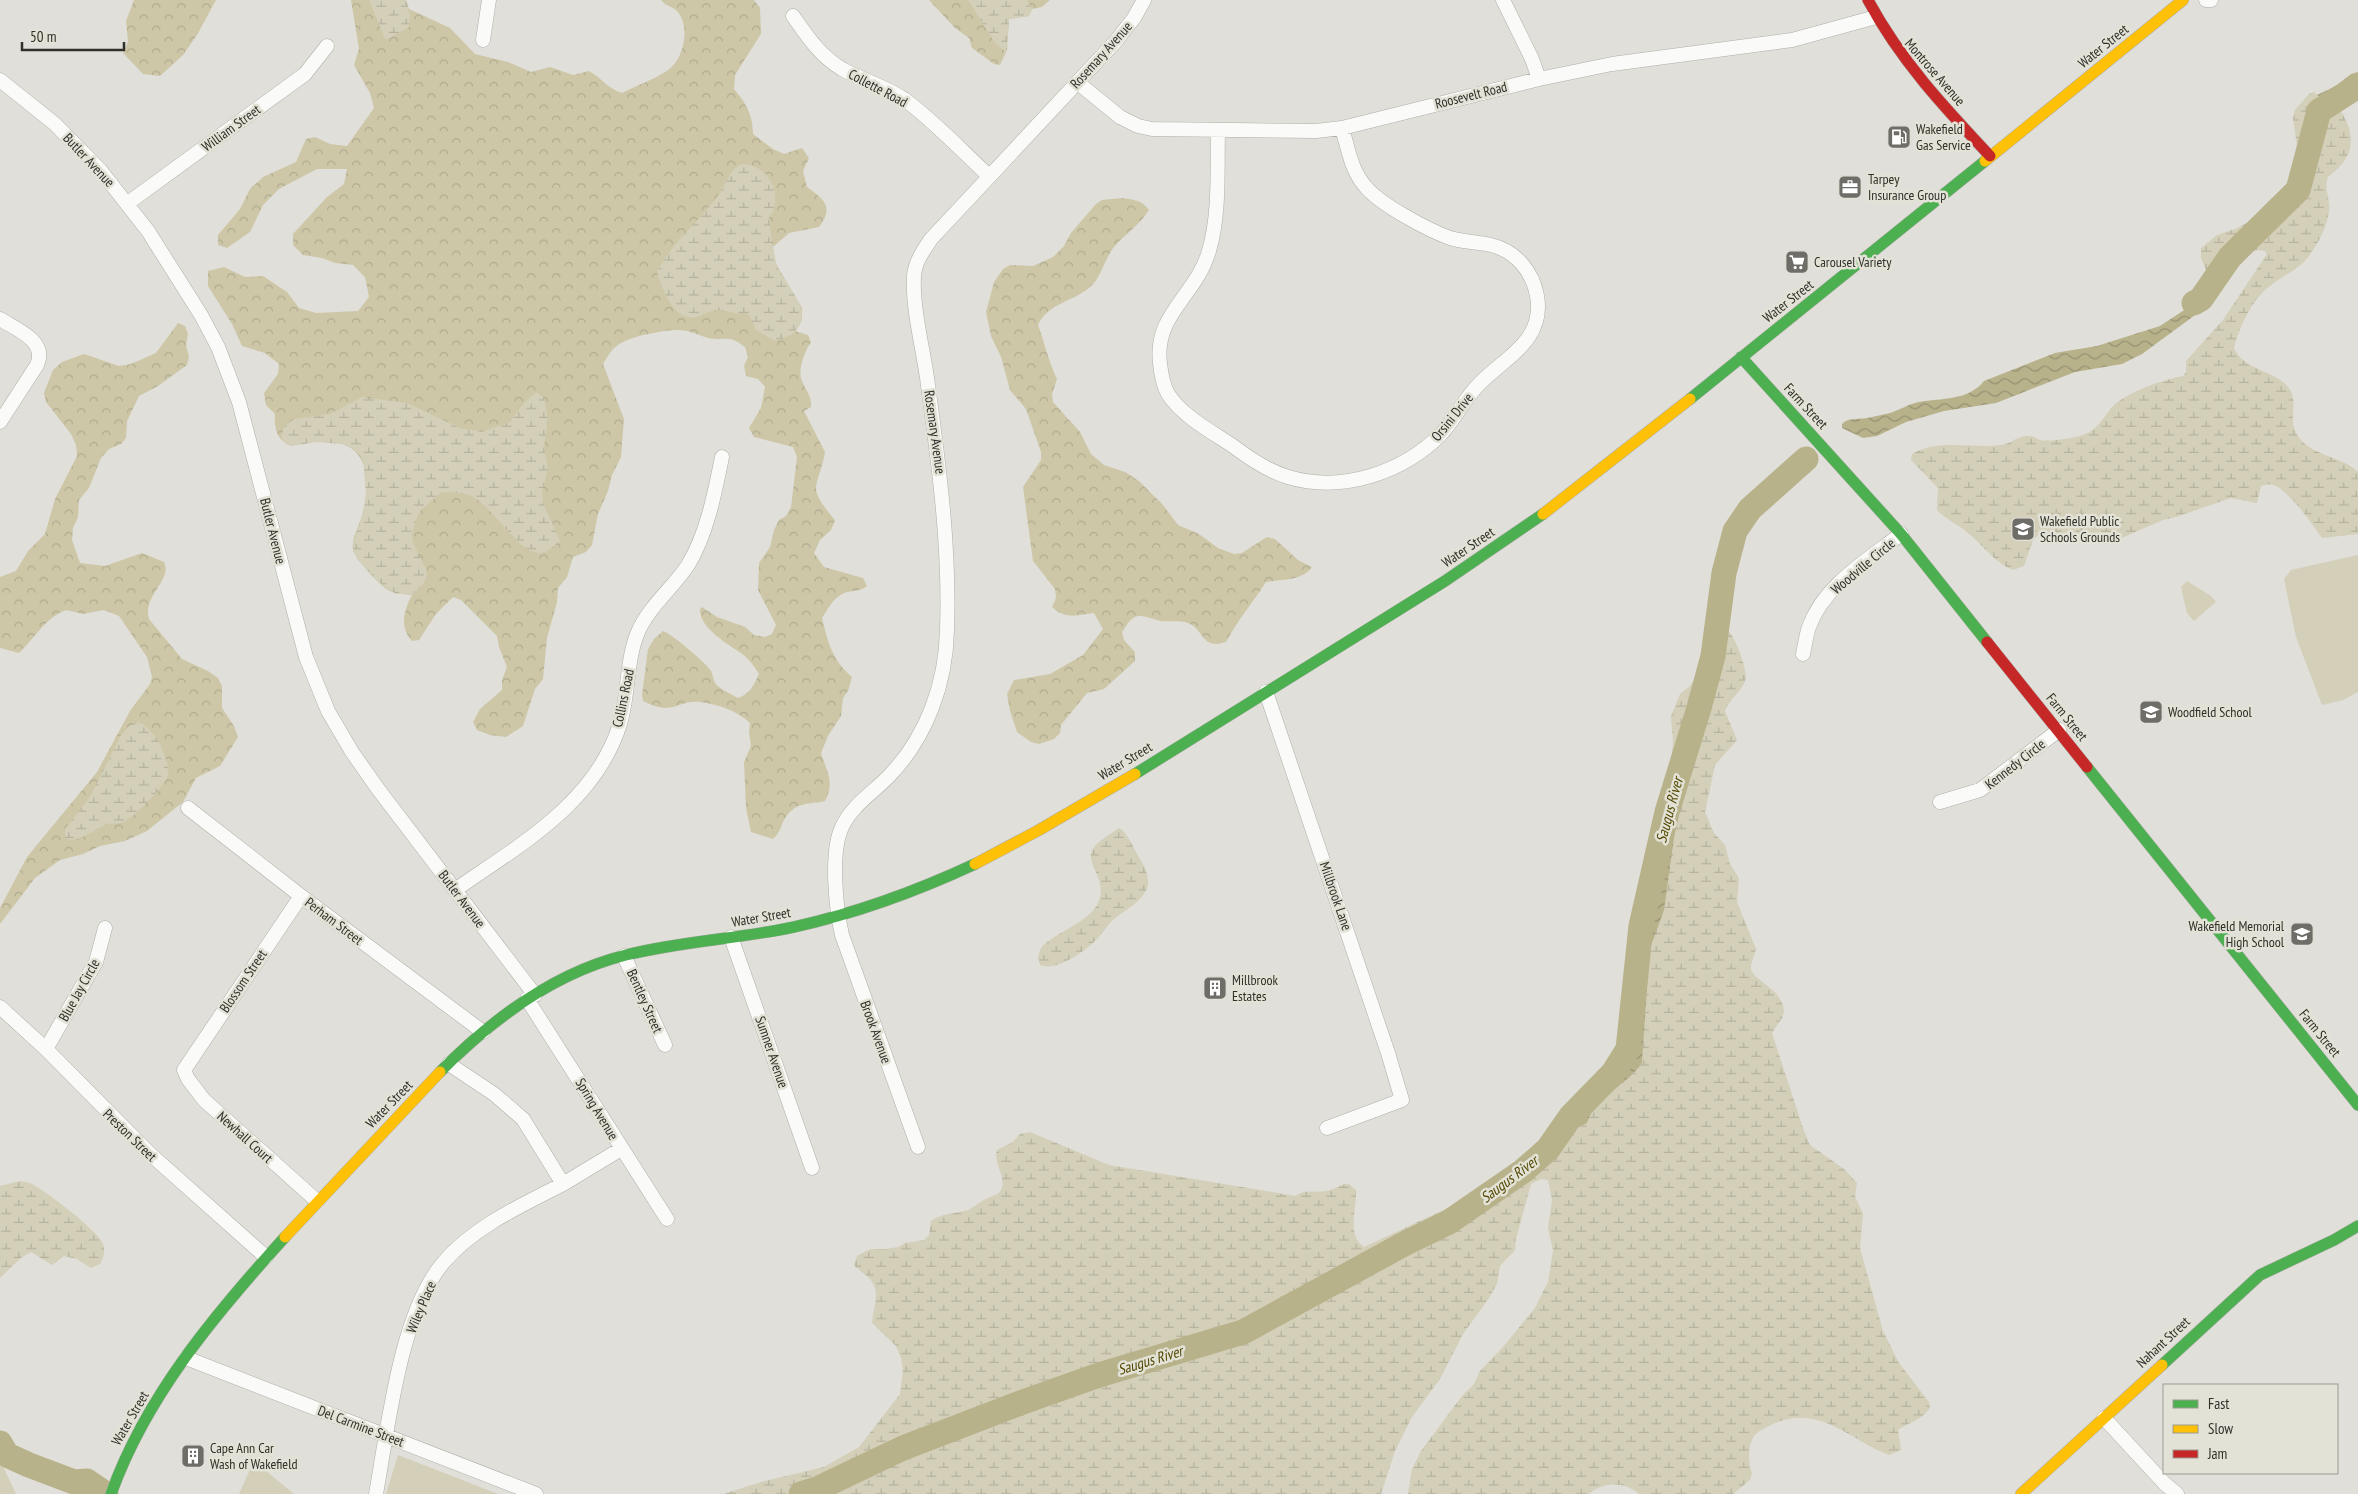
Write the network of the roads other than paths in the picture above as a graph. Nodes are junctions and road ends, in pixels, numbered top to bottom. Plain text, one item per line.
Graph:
1 (489, 0) edge
2 (1144, 0) edge
3 (1502, 0) edge
4 (1868, 0) edge
5 (2183, 0) edge
6 (2206, 0) edge
7 (2212, 0) edge
8 (793, 16) dead end
9 (1876, 17) junction
10 (483, 40) dead end
11 (327, 46) dead end
12 (1539, 79) junction
13 (0, 80) edge
14 (1077, 82) junction
15 (1342, 128) junction
16 (1218, 131) junction
17 (1990, 156) junction
18 (989, 176) junction
19 (128, 203) junction
20 (0, 319) edge
21 (1742, 358) junction
22 (0, 422) edge
23 (722, 457) dead end
24 (1901, 534) junction
25 (1803, 654) dead end
26 (1266, 692) junction
27 (2059, 730) junction
28 (1940, 802) dead end
29 (188, 808) dead end
30 (455, 890) junction
31 (301, 896) junction
32 (838, 916) junction
33 (105, 928) dead end
34 (731, 937) junction
35 (624, 956) junction
36 (531, 997) junction
37 (0, 1007) edge
38 (483, 1032) junction
39 (665, 1046) dead end
40 (46, 1050) junction
41 (449, 1064) junction
42 (185, 1065) joint
43 (2358, 1105) edge
44 (1327, 1128) dead end
45 (918, 1147) dead end
46 (621, 1149) junction
47 (812, 1168) dead end
48 (563, 1184) junction
49 (317, 1202) junction
50 (667, 1219) dead end
51 (2358, 1226) edge
52 (2358, 1235) edge
53 (2343, 1237) junction
54 (266, 1257) junction
55 (186, 1358) junction
56 (2104, 1418) junction
57 (387, 1436) junction
58 (112, 1490) edge
59 (376, 1494) edge
60 (536, 1494) edge
61 (2021, 1494) edge
62 (2177, 1494) edge

1 - 10 street
2 - 14 street, Rosemary Avenue
3 - 12 street
4 - 9 main road, Montrose Avenue
5 - 17 main road, Water Street
6 - 7 street
8 - 18 street, Collette Road
9 - 12 street, Roosevelt Road
9 - 17 main road, Montrose Avenue
11 - 19 street, William Street
12 - 15 street, Roosevelt Road
13 - 19 street, Butler Avenue
14 - 16 street, Roosevelt Road
14 - 18 street, Rosemary Avenue
15 - 16 street, Roosevelt Road
15 - 16 street, Orsini Drive
17 - 21 main road, Water Street
18 - 32 street, Rosemary Avenue
19 - 30 street, Butler Avenue
20 - 22 street
21 - 24 main road, Farm Street
21 - 26 main road, Water Street
23 - 30 street, Collins Road
24 - 25 street, Woodville Circle
24 - 27 main road, Farm Street
26 - 32 main road, Water Street
26 - 44 street, Millbrook Lane
27 - 28 street, Kennedy Circle
27 - 43 main road, Farm Street
29 - 31 street, Perham Street
30 - 36 street, Butler Avenue
31 - 38 street, Perham Street
31 - 42 street, Blossom Street
32 - 34 main road, Water Street
32 - 45 street, Brook Avenue
33 - 40 street, Blue Jay Circle
34 - 35 main road, Water Street
34 - 47 street, Sumner Avenue
35 - 36 main road, Water Street
35 - 39 street, Bentley Street
36 - 38 main road, Water Street
36 - 46 street, Spring Avenue
37 - 40 street, Preston Street
38 - 41 main road, Water Street
40 - 54 street, Preston Street
41 - 48 street
41 - 49 main road, Water Street
42 - 49 street, Newhall Court
46 - 48 street, Wiley Place
46 - 50 street, Spring Avenue
48 - 57 street, Wiley Place
49 - 54 main road, Water Street
51 - 53 main road, Nahant Street
52 - 53 main road, Nahant Street
53 - 56 main road, Nahant Street
54 - 55 main road, Water Street
55 - 57 street, Del Carmine Street
55 - 58 main road, Water Street
56 - 61 main road, Nahant Street
56 - 62 street
57 - 59 street, Wiley Place
57 - 60 street, Del Carmine Street

